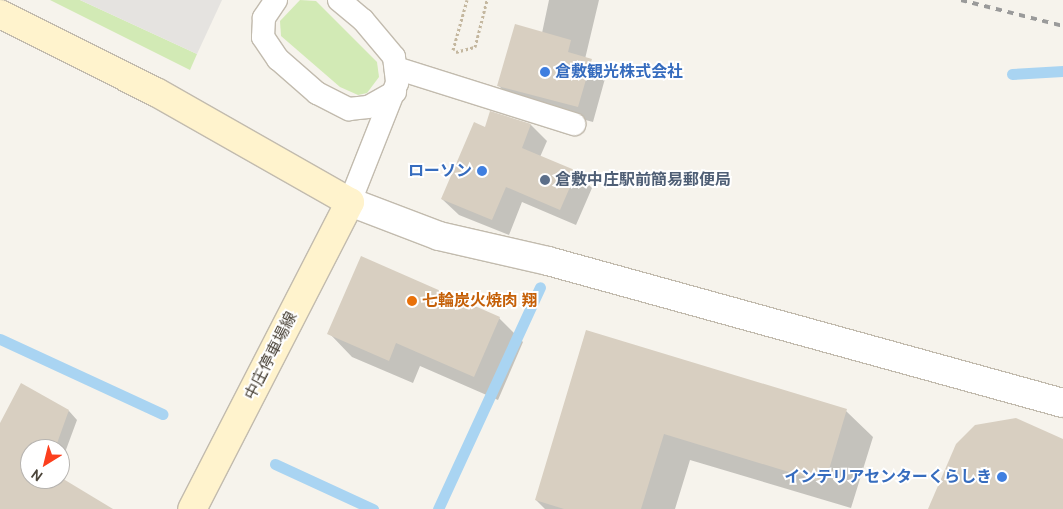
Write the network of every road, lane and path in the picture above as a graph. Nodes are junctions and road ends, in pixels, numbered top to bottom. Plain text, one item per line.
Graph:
1 (276, 0) edge
2 (340, 0) edge
3 (467, 0) edge
4 (487, 0) edge
5 (0, 14) edge
6 (396, 68) junction
7 (394, 92) junction
8 (574, 124) dead end
9 (350, 202) junction
10 (1063, 404) edge
11 (192, 509) edge

1 - 7 lane
2 - 6 lane
3 - 4 path
5 - 9 street
6 - 7 lane
6 - 8 lane
7 - 9 lane
9 - 10 street
9 - 11 street, 中庄停車場線

